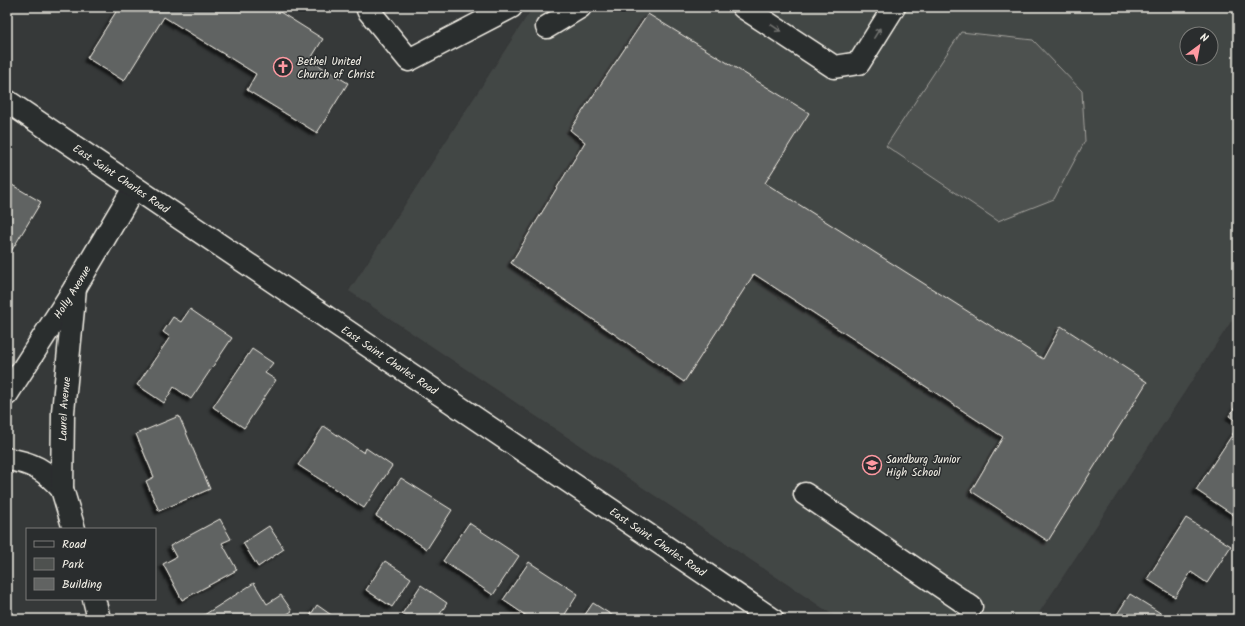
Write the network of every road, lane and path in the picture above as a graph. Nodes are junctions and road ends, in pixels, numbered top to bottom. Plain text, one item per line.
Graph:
1 (373, 7) edge
2 (511, 7) edge
3 (580, 7) edge
4 (743, 7) edge
5 (894, 7) edge
6 (547, 27) dead end
7 (7, 101) edge
8 (134, 188) junction
9 (75, 288) junction
10 (7, 394) edge
11 (7, 459) edge
12 (62, 489) junction
13 (805, 494) dead end
14 (74, 528) edge
15 (94, 600) edge
16 (970, 607) dead end
17 (99, 619) edge
18 (772, 619) edge

1 - 2 main road
3 - 6 main road
4 -> 5 main road
7 - 8 main road, East Saint Charles Road
8 - 9 main road, Holly Avenue
8 - 18 main road, East Saint Charles Road
9 - 10 main road, Holly Avenue
9 - 12 main road, Laurel Avenue
11 - 12 main road
12 - 14 main road, Laurel Avenue
13 - 16 main road
15 - 17 main road

